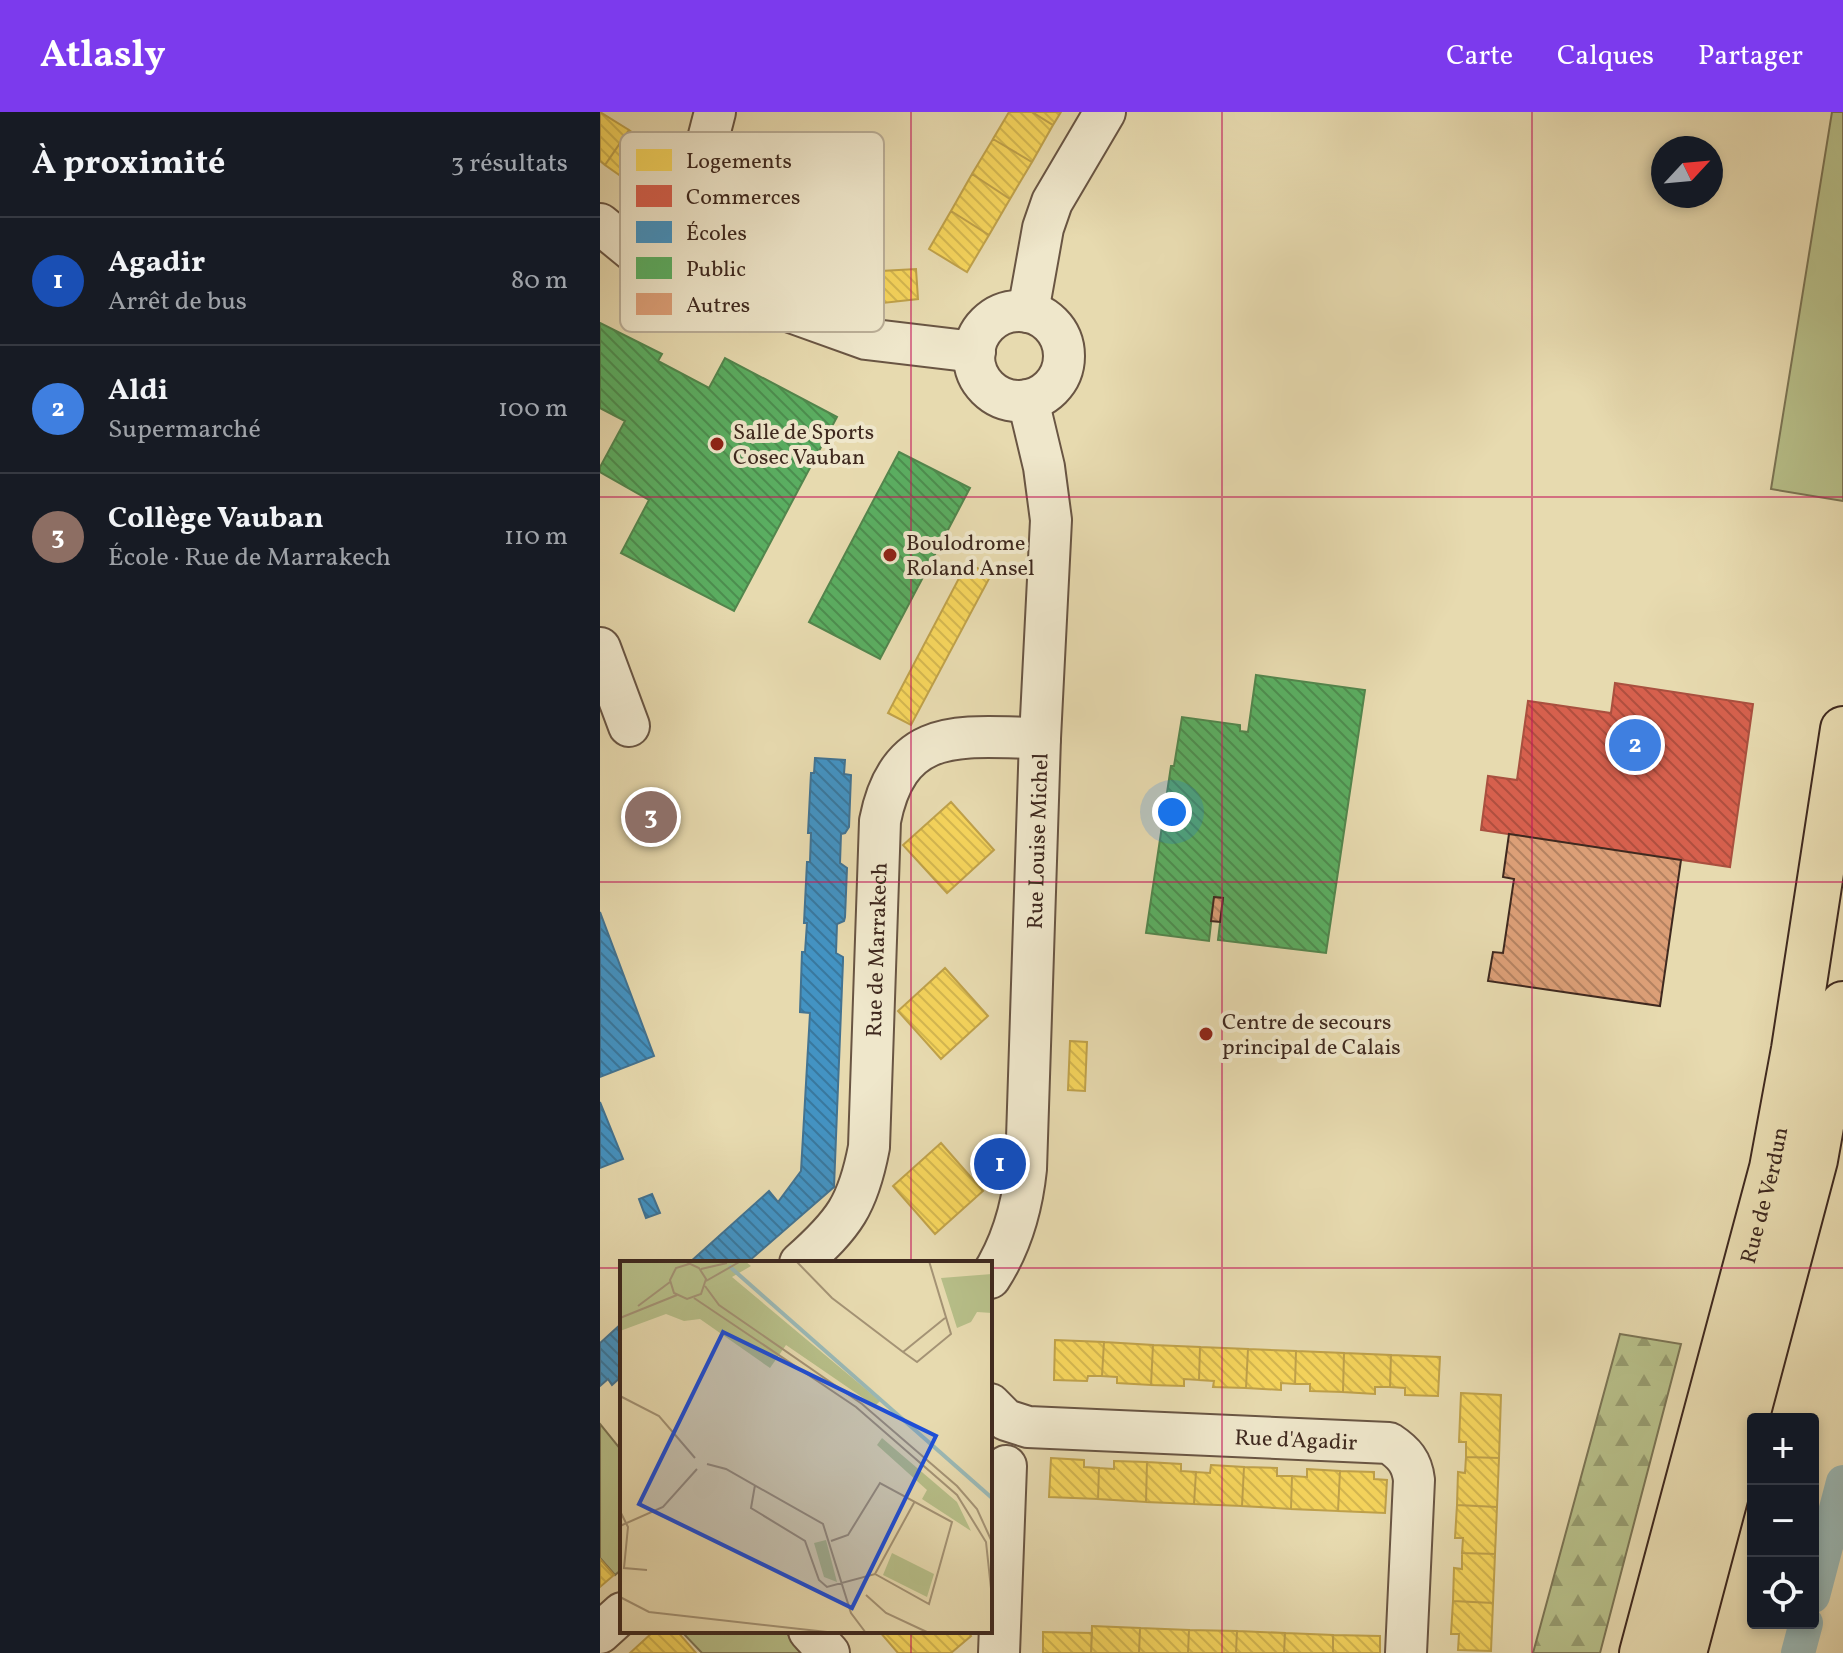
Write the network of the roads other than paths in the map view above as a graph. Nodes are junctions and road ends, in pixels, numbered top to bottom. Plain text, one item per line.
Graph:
1 (715, 112) edge
2 (1105, 112) edge
3 (710, 132) edge
4 (600, 224) edge
5 (620, 240) edge
6 (1028, 312) junction
7 (846, 332) edge
8 (975, 352) junction
9 (1028, 400) junction
10 (600, 648) edge
11 (629, 726) dead end
12 (1843, 729) edge
13 (1040, 738) junction
14 (1843, 1004) edge
15 (802, 1261) edge
16 (992, 1274) edge
17 (992, 1406) edge
18 (1006, 1466) dead end
19 (620, 1615) edge
20 (600, 1633) edge
21 (811, 1633) edge
22 (829, 1653) edge
23 (999, 1653) edge
24 (1406, 1653) edge
25 (1642, 1653) edge
26 (1684, 1653) edge

1 - 3 street
2 - 6 street
4 - 5 street
6 - 8 street
6 - 9 street
7 - 8 street
8 - 9 street
9 - 13 street, Rue Louise Michel
10 - 11 street
12 - 25 main road, Rue de Verdun
13 - 15 street, Rue de Marrakech
13 - 16 street, Rue Louise Michel
14 - 26 main road, Rue de Verdun
17 - 24 street, Rue d'Agadir
18 - 23 street
19 - 20 street
21 - 22 street

